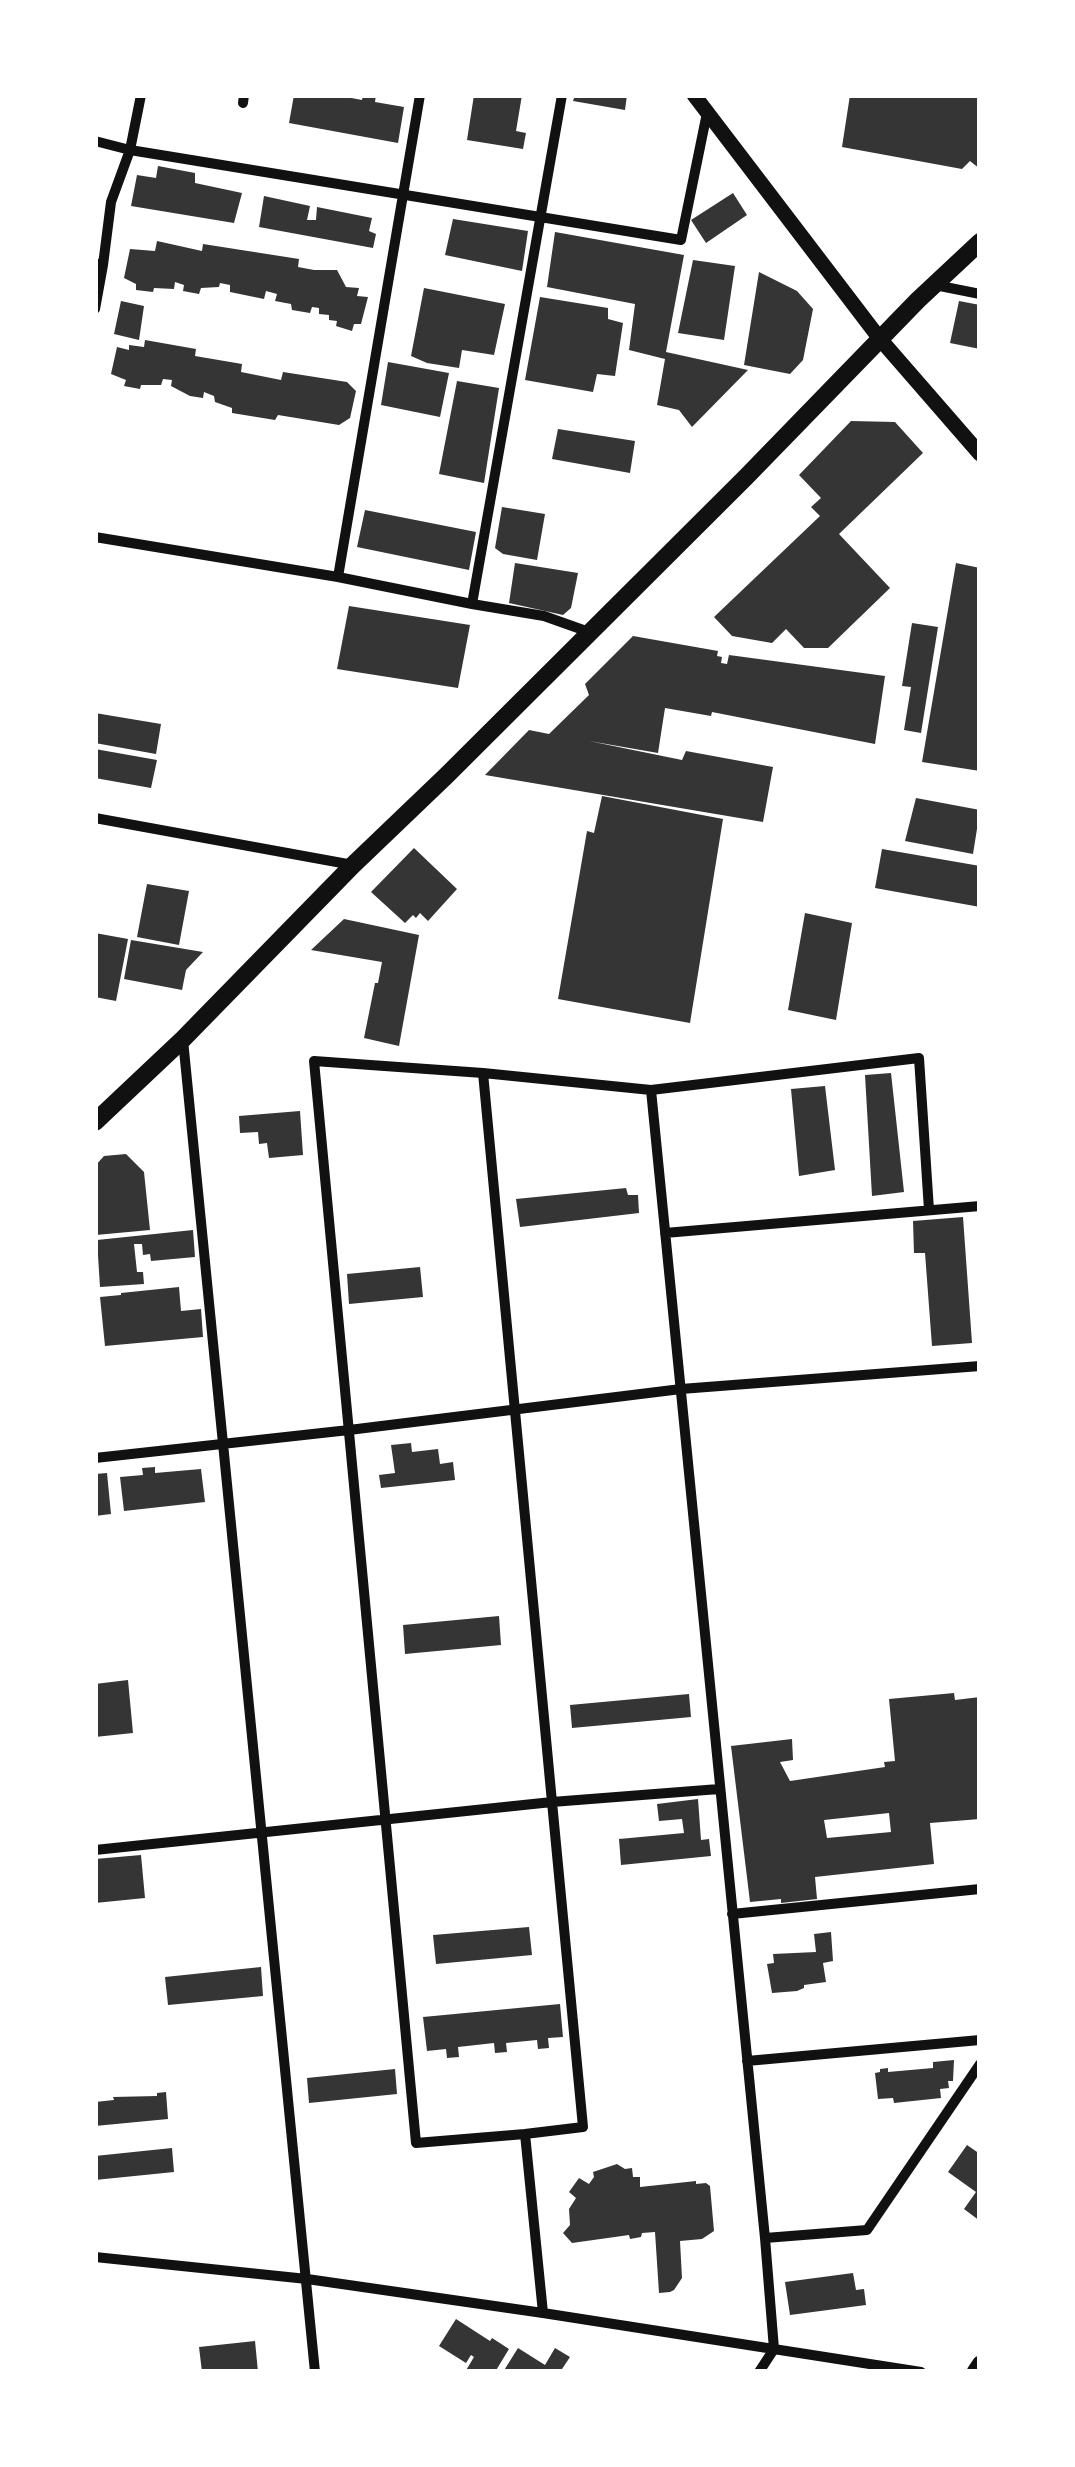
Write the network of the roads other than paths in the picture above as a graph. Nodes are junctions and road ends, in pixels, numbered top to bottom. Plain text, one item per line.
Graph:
1 (140, 95) edge
2 (420, 95) edge
3 (562, 95) edge
4 (694, 95) edge
5 (707, 112) junction
6 (95, 141) edge
7 (130, 150) junction
8 (404, 194) junction
9 (541, 216) junction
10 (980, 242) edge
11 (99, 264) edge
12 (935, 285) junction
13 (980, 294) edge
14 (95, 310) edge
15 (880, 339) junction
16 (980, 454) edge
17 (95, 537) edge
18 (338, 577) junction
19 (472, 604) junction
20 (589, 632) junction
21 (95, 818) edge
22 (353, 865) junction
23 (182, 1038) junction
24 (483, 1073) junction
25 (651, 1090) junction
26 (95, 1122) edge
27 (980, 1206) edge
28 (929, 1210) junction
29 (665, 1233) junction
30 (980, 1366) edge
31 (681, 1390) junction
32 (516, 1410) junction
33 (349, 1430) junction
34 (223, 1444) junction
35 (95, 1458) edge
36 (719, 1788) junction
37 (552, 1802) junction
38 (387, 1819) junction
39 (262, 1832) junction
40 (95, 1850) edge
41 (980, 1889) edge
42 (732, 1914) junction
43 (980, 2040) edge
44 (747, 2061) junction
45 (980, 2064) edge
46 (524, 2134) junction
47 (765, 2238) junction
48 (95, 2257) edge
49 (307, 2280) junction
50 (543, 2313) junction
51 (774, 2348) junction
52 (980, 2363) edge
53 (315, 2372) edge
54 (758, 2372) edge
55 (921, 2372) edge
56 (974, 2372) edge

1 - 7 street
2 - 8 street
3 - 9 street
4 - 5 main road
5 - 9 street
5 - 15 main road
6 - 7 street
7 - 8 street
7 - 11 street
8 - 9 street
8 - 18 street
9 - 19 street
10 - 12 highway
11 - 14 street
12 - 13 street
12 - 15 highway
15 - 16 main road
15 - 20 highway
17 - 18 street
18 - 19 street
19 - 20 street
20 - 22 highway
21 - 22 street
22 - 23 highway
23 - 26 highway
23 - 34 street
24 - 25 street
24 - 32 street
24 - 33 street
25 - 28 street
25 - 29 street
27 - 28 street
28 - 29 street
29 - 31 street
30 - 31 street
31 - 32 street
31 - 36 street
32 - 33 street
32 - 37 street
33 - 34 street
33 - 38 street
34 - 35 street
34 - 39 street
36 - 37 street
36 - 42 street
37 - 38 street
37 - 46 street
38 - 39 street
38 - 46 street
39 - 40 street
39 - 49 street
41 - 42 street
42 - 44 street
43 - 44 street
44 - 47 street
45 - 47 street
46 - 50 street
47 - 51 street
48 - 49 street
49 - 50 street
49 - 53 street
50 - 51 street
51 - 54 street
51 - 55 street
52 - 56 main road

